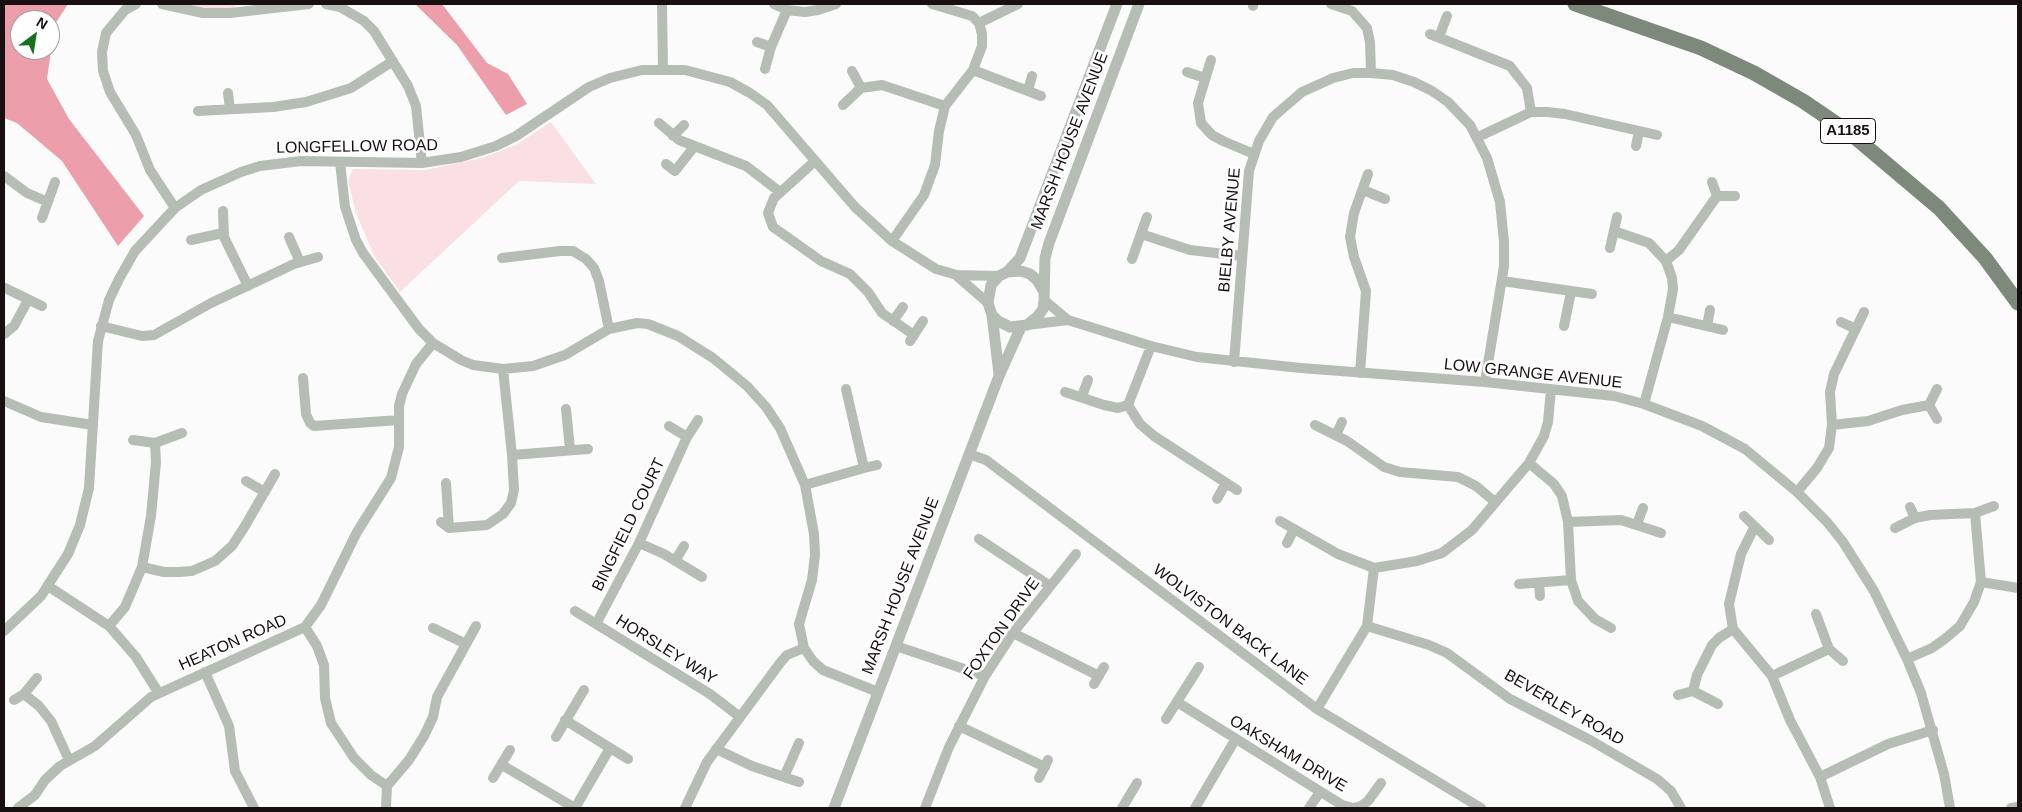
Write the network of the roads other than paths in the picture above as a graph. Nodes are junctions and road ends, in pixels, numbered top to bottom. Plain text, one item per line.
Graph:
1 (136, 4) edge
2 (162, 4) edge
3 (309, 4) edge
4 (326, 4) edge
5 (662, 4) edge
6 (774, 4) edge
7 (836, 4) edge
8 (932, 4) edge
9 (1018, 4) edge
10 (1117, 4) edge
11 (1139, 4) edge
12 (1331, 4) edge
13 (1575, 4) edge
14 (243, 8) edge
15 (787, 10) junction
16 (1447, 16) dead end
17 (979, 23) junction
18 (757, 42) dead end
19 (771, 47) junction
20 (1211, 60) dead end
21 (393, 62) junction
22 (765, 68) dead end
23 (664, 69) junction
24 (973, 70) junction
25 (852, 71) dead end
26 (1187, 72) dead end
27 (1371, 73) junction
28 (1032, 76) dead end
29 (1205, 78) junction
30 (861, 88) junction
31 (1028, 90) junction
32 (228, 93) dead end
33 (1041, 96) dead end
34 (843, 105) dead end
35 (945, 106) junction
36 (230, 109) junction
37 (198, 111) dead end
38 (1531, 112) junction
39 (659, 123) dead end
40 (684, 125) dead end
41 (1639, 131) junction
42 (1656, 135) dead end
43 (673, 136) junction
44 (1478, 137) junction
45 (1636, 146) dead end
46 (694, 147) junction
47 (1254, 154) junction
48 (815, 161) junction
49 (340, 162) junction
50 (422, 163) junction
51 (666, 164) dead end
52 (1368, 174) dead end
53 (4, 176) edge
54 (55, 182) dead end
55 (1712, 182) dead end
56 (1363, 190) junction
57 (780, 192) junction
58 (1716, 196) junction
59 (1735, 196) dead end
60 (1385, 198) dead end
61 (48, 202) junction
62 (175, 208) junction
63 (223, 211) dead end
64 (1147, 217) dead end
65 (1617, 217) dead end
66 (42, 218) dead end
67 (1614, 231) junction
68 (224, 233) junction
69 (1141, 234) junction
70 (289, 238) dead end
71 (191, 240) dead end
72 (892, 241) junction
73 (1610, 248) dead end
74 (1242, 256) junction
75 (318, 257) dead end
76 (502, 258) dead end
77 (1132, 259) dead end
78 (1666, 261) junction
79 (300, 262) junction
80 (1003, 274) junction
81 (956, 275) junction
82 (1502, 281) junction
83 (248, 286) junction
84 (5, 288) dead end
85 (1571, 292) junction
86 (1592, 294) dead end
87 (1044, 296) junction
88 (28, 300) junction
89 (988, 303) junction
90 (2018, 303) edge
91 (42, 306) dead end
92 (903, 308) dead end
93 (1710, 310) dead end
94 (1864, 312) dead end
95 (992, 315) junction
96 (1668, 317) junction
97 (1068, 320) junction
98 (893, 321) junction
99 (923, 322) dead end
100 (1841, 322) dead end
101 (101, 326) junction
102 (1024, 326) junction
103 (1564, 326) dead end
104 (1707, 326) junction
105 (609, 329) junction
106 (1856, 329) junction
107 (1723, 330) dead end
108 (4, 334) edge
109 (433, 342) junction
110 (1151, 346) junction
111 (1234, 362) junction
112 (503, 369) junction
113 (1360, 373) junction
114 (999, 376) junction
115 (303, 378) dead end
116 (1088, 380) dead end
117 (1485, 382) junction
118 (846, 389) dead end
119 (1551, 389) junction
120 (1937, 389) dead end
121 (1064, 392) dead end
122 (1082, 396) junction
123 (4, 402) edge
124 (1644, 404) junction
125 (1128, 405) junction
126 (1929, 405) junction
127 (566, 409) dead end
128 (1937, 419) dead end
129 (399, 420) junction
130 (698, 420) dead end
131 (1342, 422) dead end
132 (93, 425) junction
133 (1315, 425) dead end
134 (1832, 425) junction
135 (669, 426) dead end
136 (182, 433) dead end
137 (1336, 435) junction
138 (687, 437) junction
139 (133, 440) dead end
140 (155, 443) junction
141 (570, 449) junction
142 (588, 449) dead end
143 (969, 454) junction
144 (512, 455) junction
145 (1529, 462) junction
146 (876, 465) dead end
147 (864, 468) junction
148 (275, 474) dead end
149 (246, 481) dead end
150 (446, 483) dead end
151 (1226, 483) junction
152 (806, 486) junction
153 (1237, 490) dead end
154 (265, 492) junction
155 (1797, 492) junction
156 (1217, 499) dead end
157 (1495, 502) junction
158 (1994, 506) dead end
159 (1910, 507) dead end
160 (1643, 508) dead end
161 (1975, 513) junction
162 (1744, 516) dead end
163 (1915, 518) junction
164 (1280, 521) dead end
165 (1568, 522) junction
166 (1637, 524) junction
167 (1754, 528) junction
168 (1896, 528) dead end
169 (1294, 529) junction
170 (1661, 533) dead end
171 (979, 539) dead end
172 (1769, 540) dead end
173 (639, 542) junction
174 (1287, 543) dead end
175 (684, 546) dead end
176 (1076, 554) dead end
177 (676, 561) junction
178 (142, 567) junction
179 (1374, 568) junction
180 (702, 577) dead end
181 (1571, 580) junction
182 (1982, 582) junction
183 (1539, 583) junction
184 (1520, 584) dead end
185 (48, 586) junction
186 (1050, 586) junction
187 (2018, 588) edge
188 (1540, 596) dead end
189 (575, 611) dead end
190 (1816, 614) dead end
191 (1595, 619) junction
192 (596, 624) junction
193 (109, 626) junction
194 (476, 626) dead end
195 (1367, 626) junction
196 (306, 627) junction
197 (433, 628) dead end
198 (1611, 628) dead end
199 (1588, 629) dead end
200 (1733, 629) junction
201 (4, 631) edge
202 (1013, 634) junction
203 (466, 644) junction
204 (896, 646) junction
205 (804, 648) junction
206 (1828, 649) junction
207 (1907, 659) junction
208 (1843, 661) dead end
209 (1199, 667) dead end
210 (205, 672) junction
211 (985, 676) junction
212 (1099, 676) dead end
213 (1772, 676) junction
214 (37, 678) dead end
215 (584, 690) dead end
216 (1693, 690) junction
217 (158, 692) junction
218 (878, 692) junction
219 (24, 694) junction
220 (1678, 695) dead end
221 (14, 700) dead end
222 (1177, 702) junction
223 (1718, 704) dead end
224 (1317, 709) junction
225 (740, 717) junction
226 (1166, 719) dead end
227 (565, 720) junction
228 (959, 726) junction
229 (1933, 730) junction
230 (556, 736) dead end
231 (1235, 740) junction
232 (799, 743) dead end
233 (610, 748) junction
234 (510, 750) dead end
235 (716, 750) junction
236 (628, 758) dead end
237 (69, 760) junction
238 (502, 765) junction
239 (784, 776) junction
240 (1820, 777) junction
241 (493, 778) dead end
242 (1039, 778) dead end
243 (798, 782) dead end
244 (1137, 783) dead end
245 (1381, 783) dead end
246 (387, 786) junction
247 (1320, 792) junction
248 (2018, 807) edge
249 (18, 808) edge
250 (254, 808) edge
251 (386, 808) edge
252 (575, 808) edge
253 (685, 808) edge
254 (834, 808) edge
255 (925, 808) edge
256 (1122, 808) edge
257 (1195, 808) edge
258 (1309, 808) edge
259 (1481, 808) edge
260 (1681, 808) edge
261 (1830, 808) edge
262 (1950, 808) edge
263 (2011, 808) edge

1 - 62 street
2 - 14 street
3 - 14 street
4 - 21 street
5 - 23 street
6 - 15 street
7 - 15 street
8 - 17 street
9 - 17 street
10 - 80 street, MARSH HOUSE AVENUE
11 - 87 street, MARSH HOUSE AVENUE
12 - 27 street
13 - 90 main road, A1185
15 - 19 street
16 - 38 street
17 - 24 street
18 - 19 street
19 - 22 street
20 - 29 street
21 - 36 street
21 - 50 street
23 - 48 street, LONGFELLOW ROAD
23 - 50 street, LONGFELLOW ROAD
24 - 31 street
24 - 35 street
25 - 30 street
26 - 29 street
27 - 44 street, BIELBY AVENUE
27 - 47 street, BIELBY AVENUE
28 - 31 street
29 - 47 street
30 - 34 street
30 - 35 street
31 - 33 street
32 - 36 street
35 - 72 street
36 - 37 street
38 - 41 street
38 - 44 street
39 - 43 street
40 - 43 street
41 - 42 street
41 - 45 street
43 - 46 street
44 - 82 street, BIELBY AVENUE
46 - 51 street
46 - 57 street
47 - 74 street, BIELBY AVENUE
48 - 57 street
48 - 72 street, LONGFELLOW ROAD
49 - 50 street, LONGFELLOW ROAD
49 - 62 street, LONGFELLOW ROAD
49 - 109 street
52 - 56 street
53 - 61 street
54 - 61 street
55 - 58 street
56 - 60 street
56 - 113 street
57 - 98 street
58 - 59 street
58 - 78 street
61 - 66 street
62 - 101 street, LONGFELLOW ROAD
63 - 68 street
64 - 69 street
65 - 67 street
67 - 73 street
67 - 78 street
68 - 71 street
68 - 83 street
69 - 74 street
69 - 77 street
70 - 79 street
72 - 81 street, LONGFELLOW ROAD
74 - 111 street, BIELBY AVENUE
75 - 79 street
76 - 105 street
78 - 96 street
79 - 83 street
80 - 81 street, LONGFELLOW ROAD
80 - 87 street
80 - 89 street, MARSH HOUSE AVENUE
81 - 89 street, LONGFELLOW ROAD
82 - 85 street
82 - 117 street, BIELBY AVENUE
83 - 101 street
84 - 88 street
85 - 86 street
85 - 103 street
87 - 97 street, LOW GRANGE AVENUE
87 - 102 street, MARSH HOUSE AVENUE
88 - 91 street
88 - 108 street
89 - 95 street, MARSH HOUSE AVENUE
92 - 98 street
93 - 104 street
94 - 106 street
95 - 102 street
95 - 114 street, MARSH HOUSE AVENUE
96 - 104 street
96 - 124 street
97 - 102 street, LOW GRANGE AVENUE
97 - 110 street, LOW GRANGE AVENUE
98 - 99 street
100 - 106 street
101 - 132 street, LONGFELLOW ROAD
102 - 114 street, MARSH HOUSE AVENUE
104 - 107 street
105 - 112 street
105 - 152 street
106 - 134 street
109 - 112 street
109 - 129 street, HEATON ROAD
110 - 111 street, LOW GRANGE AVENUE
110 - 125 street
111 - 113 street, LOW GRANGE AVENUE
112 - 144 street
113 - 117 street, LOW GRANGE AVENUE
114 - 143 street, MARSH HOUSE AVENUE
115 - 129 street
116 - 122 street
117 - 119 street, LOW GRANGE AVENUE
118 - 147 street
119 - 124 street, LOW GRANGE AVENUE
119 - 145 street
120 - 126 street
121 - 122 street
122 - 125 street
123 - 132 street
124 - 155 street, LOW GRANGE AVENUE
125 - 151 street
126 - 128 street
126 - 134 street
127 - 141 street
129 - 196 street, HEATON ROAD
130 - 138 street, BINGFIELD COURT
131 - 137 street
132 - 185 street, LONGFELLOW ROAD
133 - 137 street
134 - 155 street
135 - 138 street
136 - 140 street
137 - 157 street
138 - 173 street, BINGFIELD COURT
139 - 140 street
140 - 178 street
141 - 142 street
141 - 144 street
143 - 204 street, MARSH HOUSE AVENUE
143 - 224 street, WOLVISTON BACK LANE
144 - 150 street
145 - 157 street
145 - 165 street
146 - 147 street
147 - 152 street
148 - 154 street
149 - 154 street
151 - 153 street
151 - 156 street
152 - 205 street
154 - 178 street
155 - 207 street, LOW GRANGE AVENUE
157 - 179 street
158 - 161 street
159 - 163 street
160 - 166 street
161 - 163 street
161 - 182 street
162 - 167 street
163 - 168 street
164 - 169 street
165 - 166 street
165 - 181 street
166 - 170 street
167 - 172 street
167 - 200 street
169 - 174 street
169 - 179 street
171 - 186 street
173 - 177 street
173 - 192 street, BINGFIELD COURT
175 - 177 street
176 - 186 street, FOXTON DRIVE
177 - 180 street
178 - 193 street
179 - 195 street
181 - 183 street
181 - 191 street
182 - 187 street
182 - 207 street
183 - 184 street
183 - 188 street
185 - 193 street
185 - 201 street, LONGFELLOW ROAD
186 - 202 street, FOXTON DRIVE
189 - 192 street, HORSLEY WAY
190 - 206 street
191 - 198 street
191 - 199 street
192 - 225 street, HORSLEY WAY
193 - 217 street
194 - 203 street
195 - 224 street
195 - 260 street, BEVERLEY ROAD
196 - 210 street, HEATON ROAD
196 - 246 street
197 - 203 street
200 - 213 street
200 - 216 street
202 - 211 street, FOXTON DRIVE
202 - 212 street
203 - 246 street
204 - 211 street
204 - 218 street, MARSH HOUSE AVENUE
205 - 218 street
205 - 225 street
206 - 208 street
206 - 213 street
207 - 229 street, LOW GRANGE AVENUE
209 - 222 street
210 - 217 street, HEATON ROAD
210 - 250 street
211 - 228 street, FOXTON DRIVE
213 - 240 street
214 - 219 street
215 - 227 street
216 - 220 street
216 - 223 street
217 - 237 street, HEATON ROAD
218 - 254 street, MARSH HOUSE AVENUE
219 - 221 street
219 - 237 street
222 - 226 street
222 - 231 street, OAKSHAM DRIVE
224 - 259 street, WOLVISTON BACK LANE
225 - 235 street
227 - 230 street
227 - 233 street
228 - 242 street
228 - 255 street, FOXTON DRIVE
229 - 240 street
229 - 262 street, LOW GRANGE AVENUE
231 - 247 street, OAKSHAM DRIVE
231 - 257 street
232 - 239 street
233 - 236 street
233 - 252 street
234 - 238 street
235 - 239 street
235 - 253 street
237 - 249 street, HEATON ROAD
238 - 241 street
238 - 252 street
239 - 243 street
240 - 261 street
244 - 256 street
245 - 247 street, OAKSHAM DRIVE
246 - 251 street
247 - 258 street
248 - 263 street

